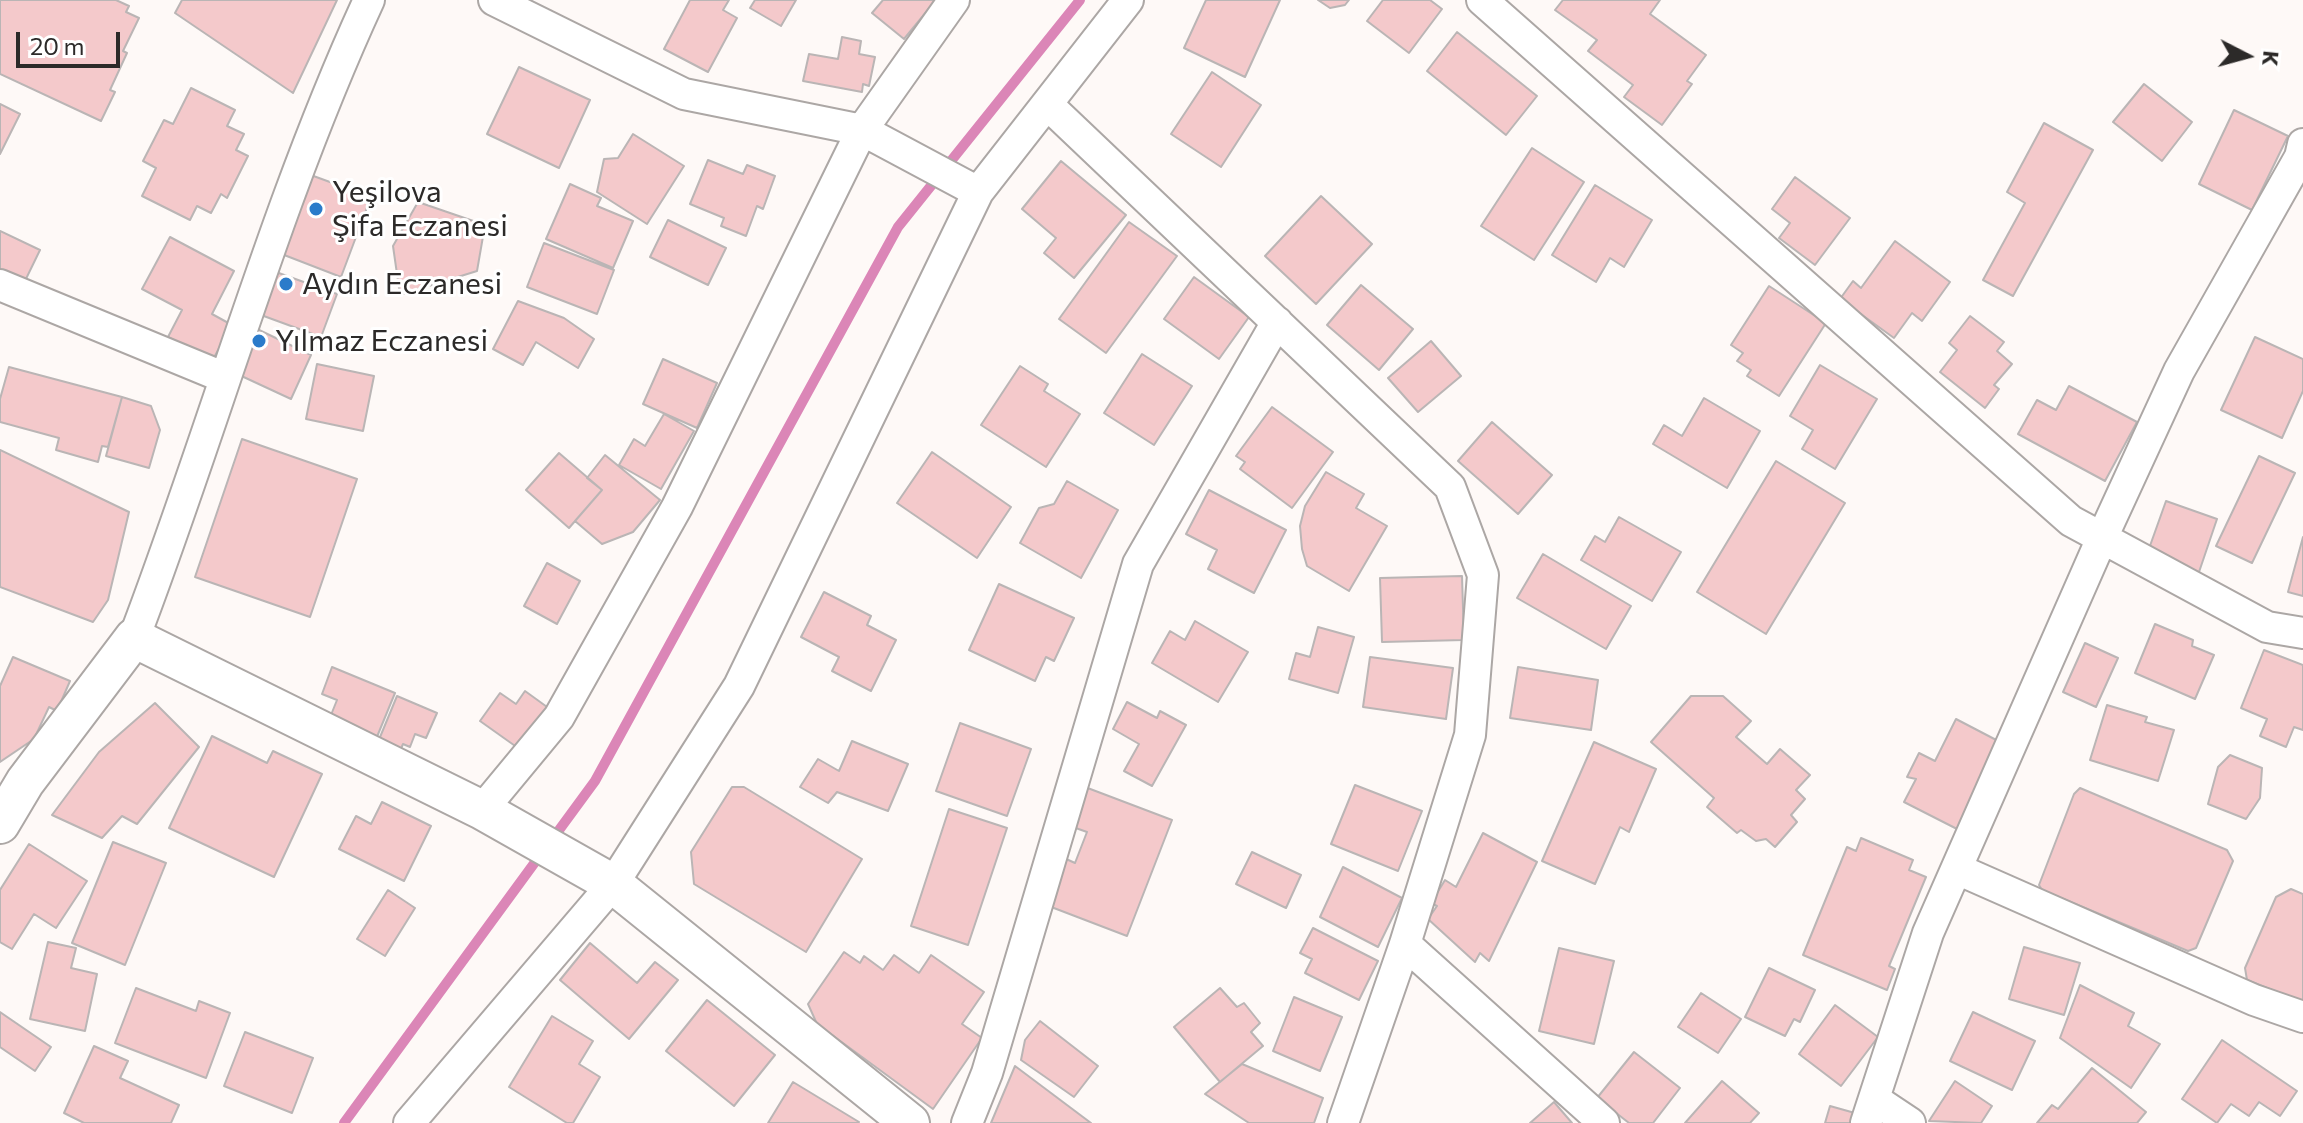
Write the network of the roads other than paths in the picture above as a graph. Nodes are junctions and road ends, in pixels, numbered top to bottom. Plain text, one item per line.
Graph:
1 (369, 0) edge
2 (494, 0) edge
3 (954, 0) edge
4 (1128, 0) edge
5 (1482, 0) edge
6 (1047, 104) junction
7 (875, 137) junction
8 (2302, 153) edge
9 (971, 188) junction
10 (0, 285) edge
11 (1277, 322) junction
12 (223, 377) junction
13 (2102, 538) junction
14 (2303, 633) edge
15 (134, 638) junction
16 (13, 779) edge
17 (494, 817) junction
18 (0, 824) edge
19 (1957, 869) junction
20 (605, 880) junction
21 (1405, 944) junction
22 (2303, 1017) edge
23 (1870, 1111) edge
24 (409, 1123) edge
25 (910, 1123) edge
26 (967, 1123) edge
27 (1343, 1123) edge
28 (1604, 1123) edge
29 (1910, 1123) edge

1 - 12 street
2 - 7 street
3 - 7 street
4 - 6 street
5 - 13 street
6 - 9 street
6 - 11 street
7 - 9 street
7 - 17 street
8 - 13 street
9 - 20 street
10 - 12 street
11 - 21 street
11 - 26 street
12 - 15 street
13 - 14 street
13 - 19 street
15 - 16 street
15 - 17 street
16 - 18 street
17 - 20 street
19 - 22 street
19 - 23 street
20 - 24 street
20 - 25 street
21 - 27 street
21 - 28 street
23 - 29 street

